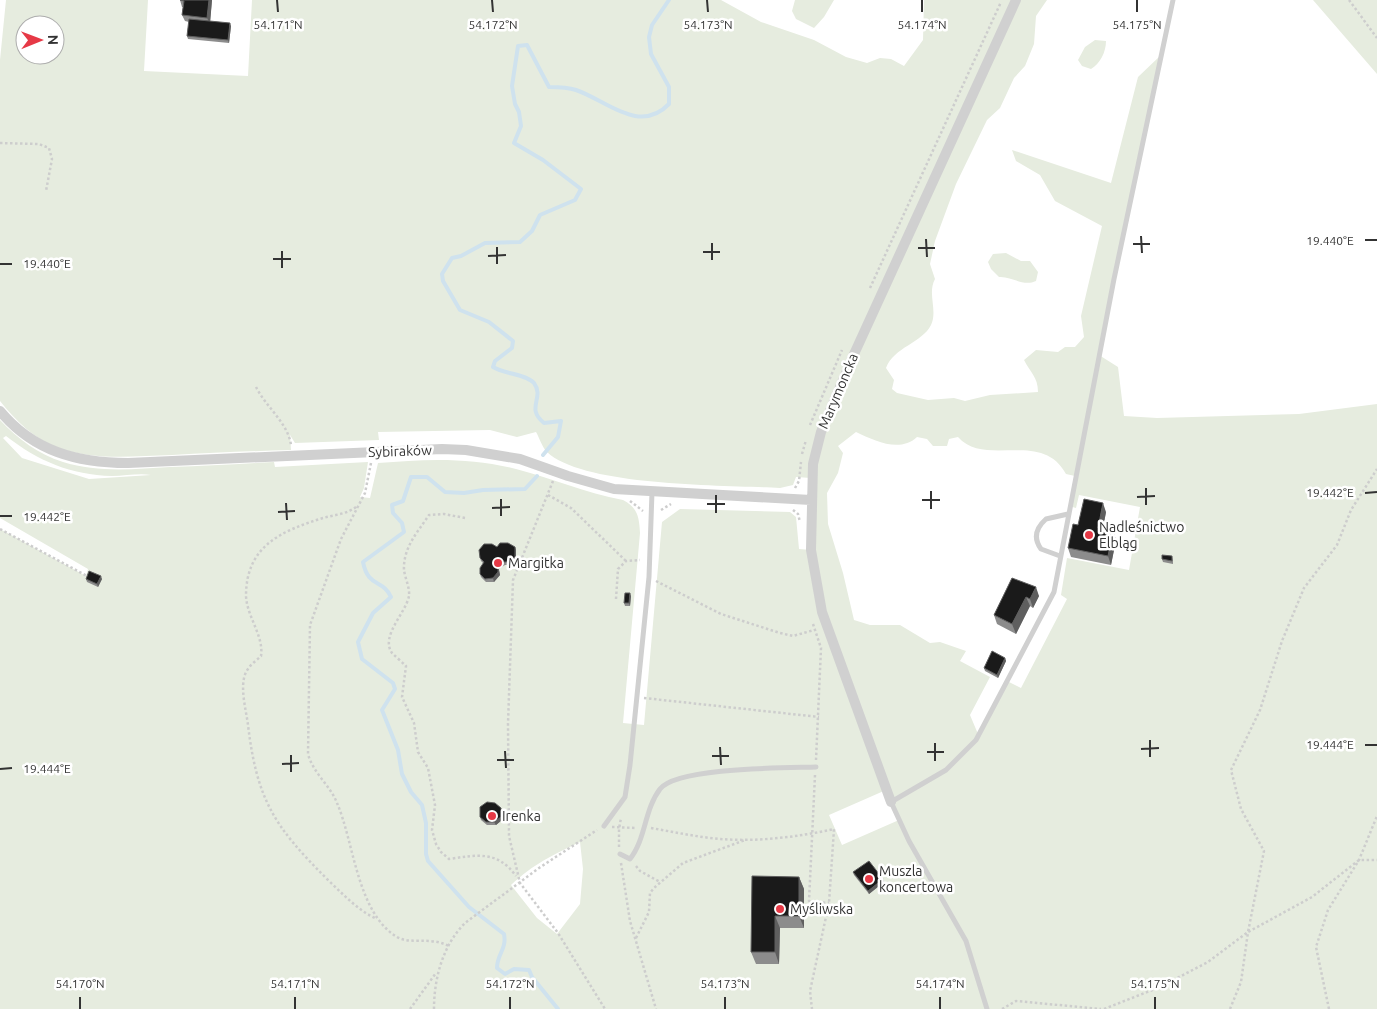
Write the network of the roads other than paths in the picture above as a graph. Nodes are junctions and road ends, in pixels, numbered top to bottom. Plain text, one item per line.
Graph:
1 (1016, 0) edge
2 (1173, 0) edge
3 (0, 411) edge
4 (652, 492) junction
5 (811, 500) junction
6 (1068, 514) junction
7 (1060, 556) junction
8 (816, 767) road end
9 (891, 802) junction
10 (604, 826) road end
11 (620, 854) road end
12 (987, 1009) edge

1 - 5 street, Marymoncka
2 - 6 lane
3 - 4 street, Sybiraków
4 - 5 street, Sybiraków
4 - 10 lane
5 - 9 street, Marymoncka
6 - 7 lane
6 - 7 lane
7 - 9 lane
8 - 11 lane
9 - 12 lane

